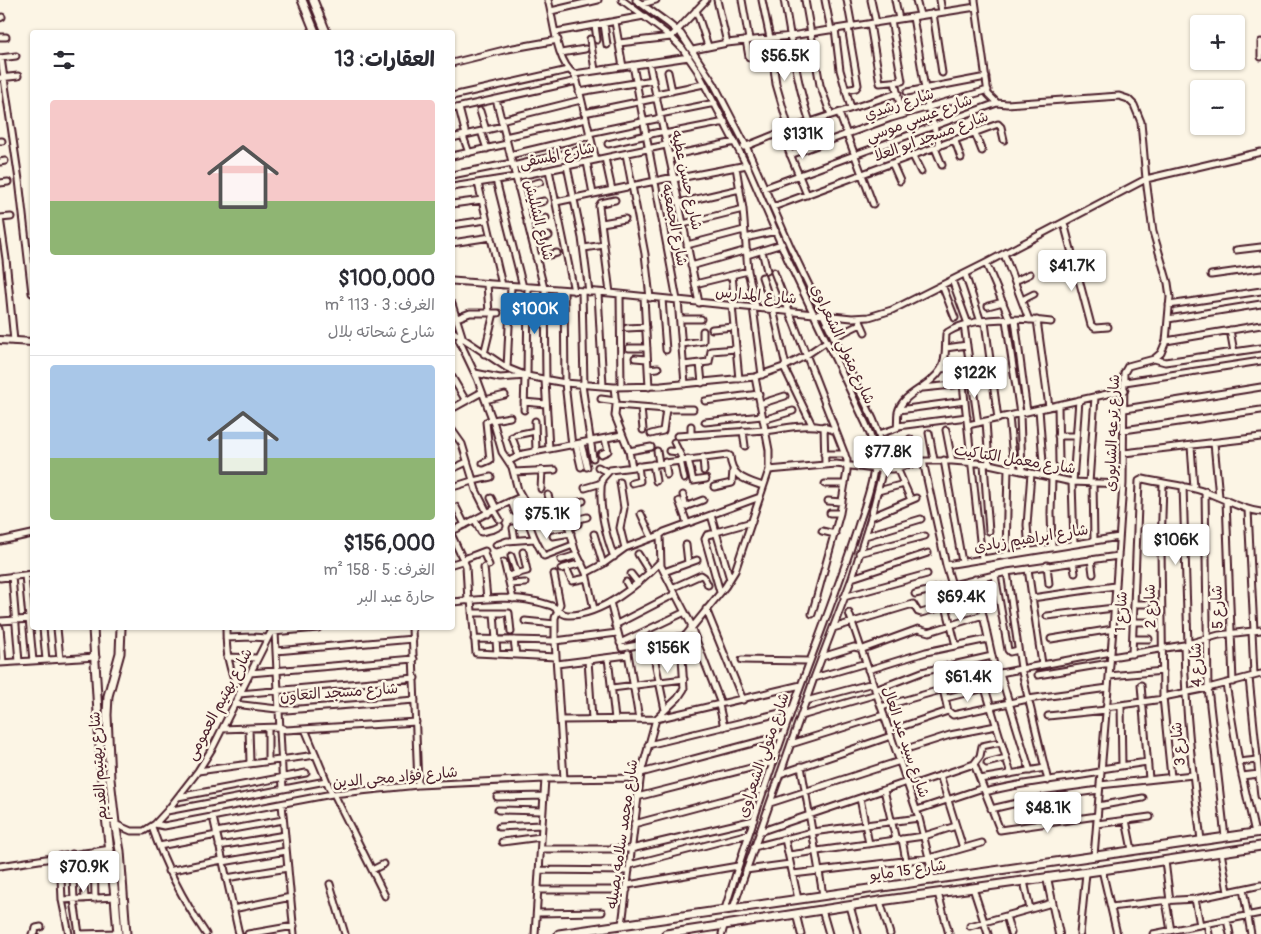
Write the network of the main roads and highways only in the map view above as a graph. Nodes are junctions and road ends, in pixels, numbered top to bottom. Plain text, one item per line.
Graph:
1 (302, 0) edge
2 (313, 0) edge
3 (314, 30) edge
4 (325, 30) edge
5 (93, 630) edge
6 (121, 630) edge
7 (1258, 832) edge
8 (1261, 846) edge
9 (715, 930) edge
10 (118, 934) edge
11 (126, 934) edge
12 (559, 934) edge
13 (666, 934) edge

1 - 3 main road
2 - 4 main road
5 - 10 main road, شارع بهتيم القديم
6 - 11 main road, شارع بهتيم القديم
7 - 12 main road, شارع 15 مايو
8 - 9 main road, شارع 15 مايو
9 - 13 main road, شارع 15 مايو

